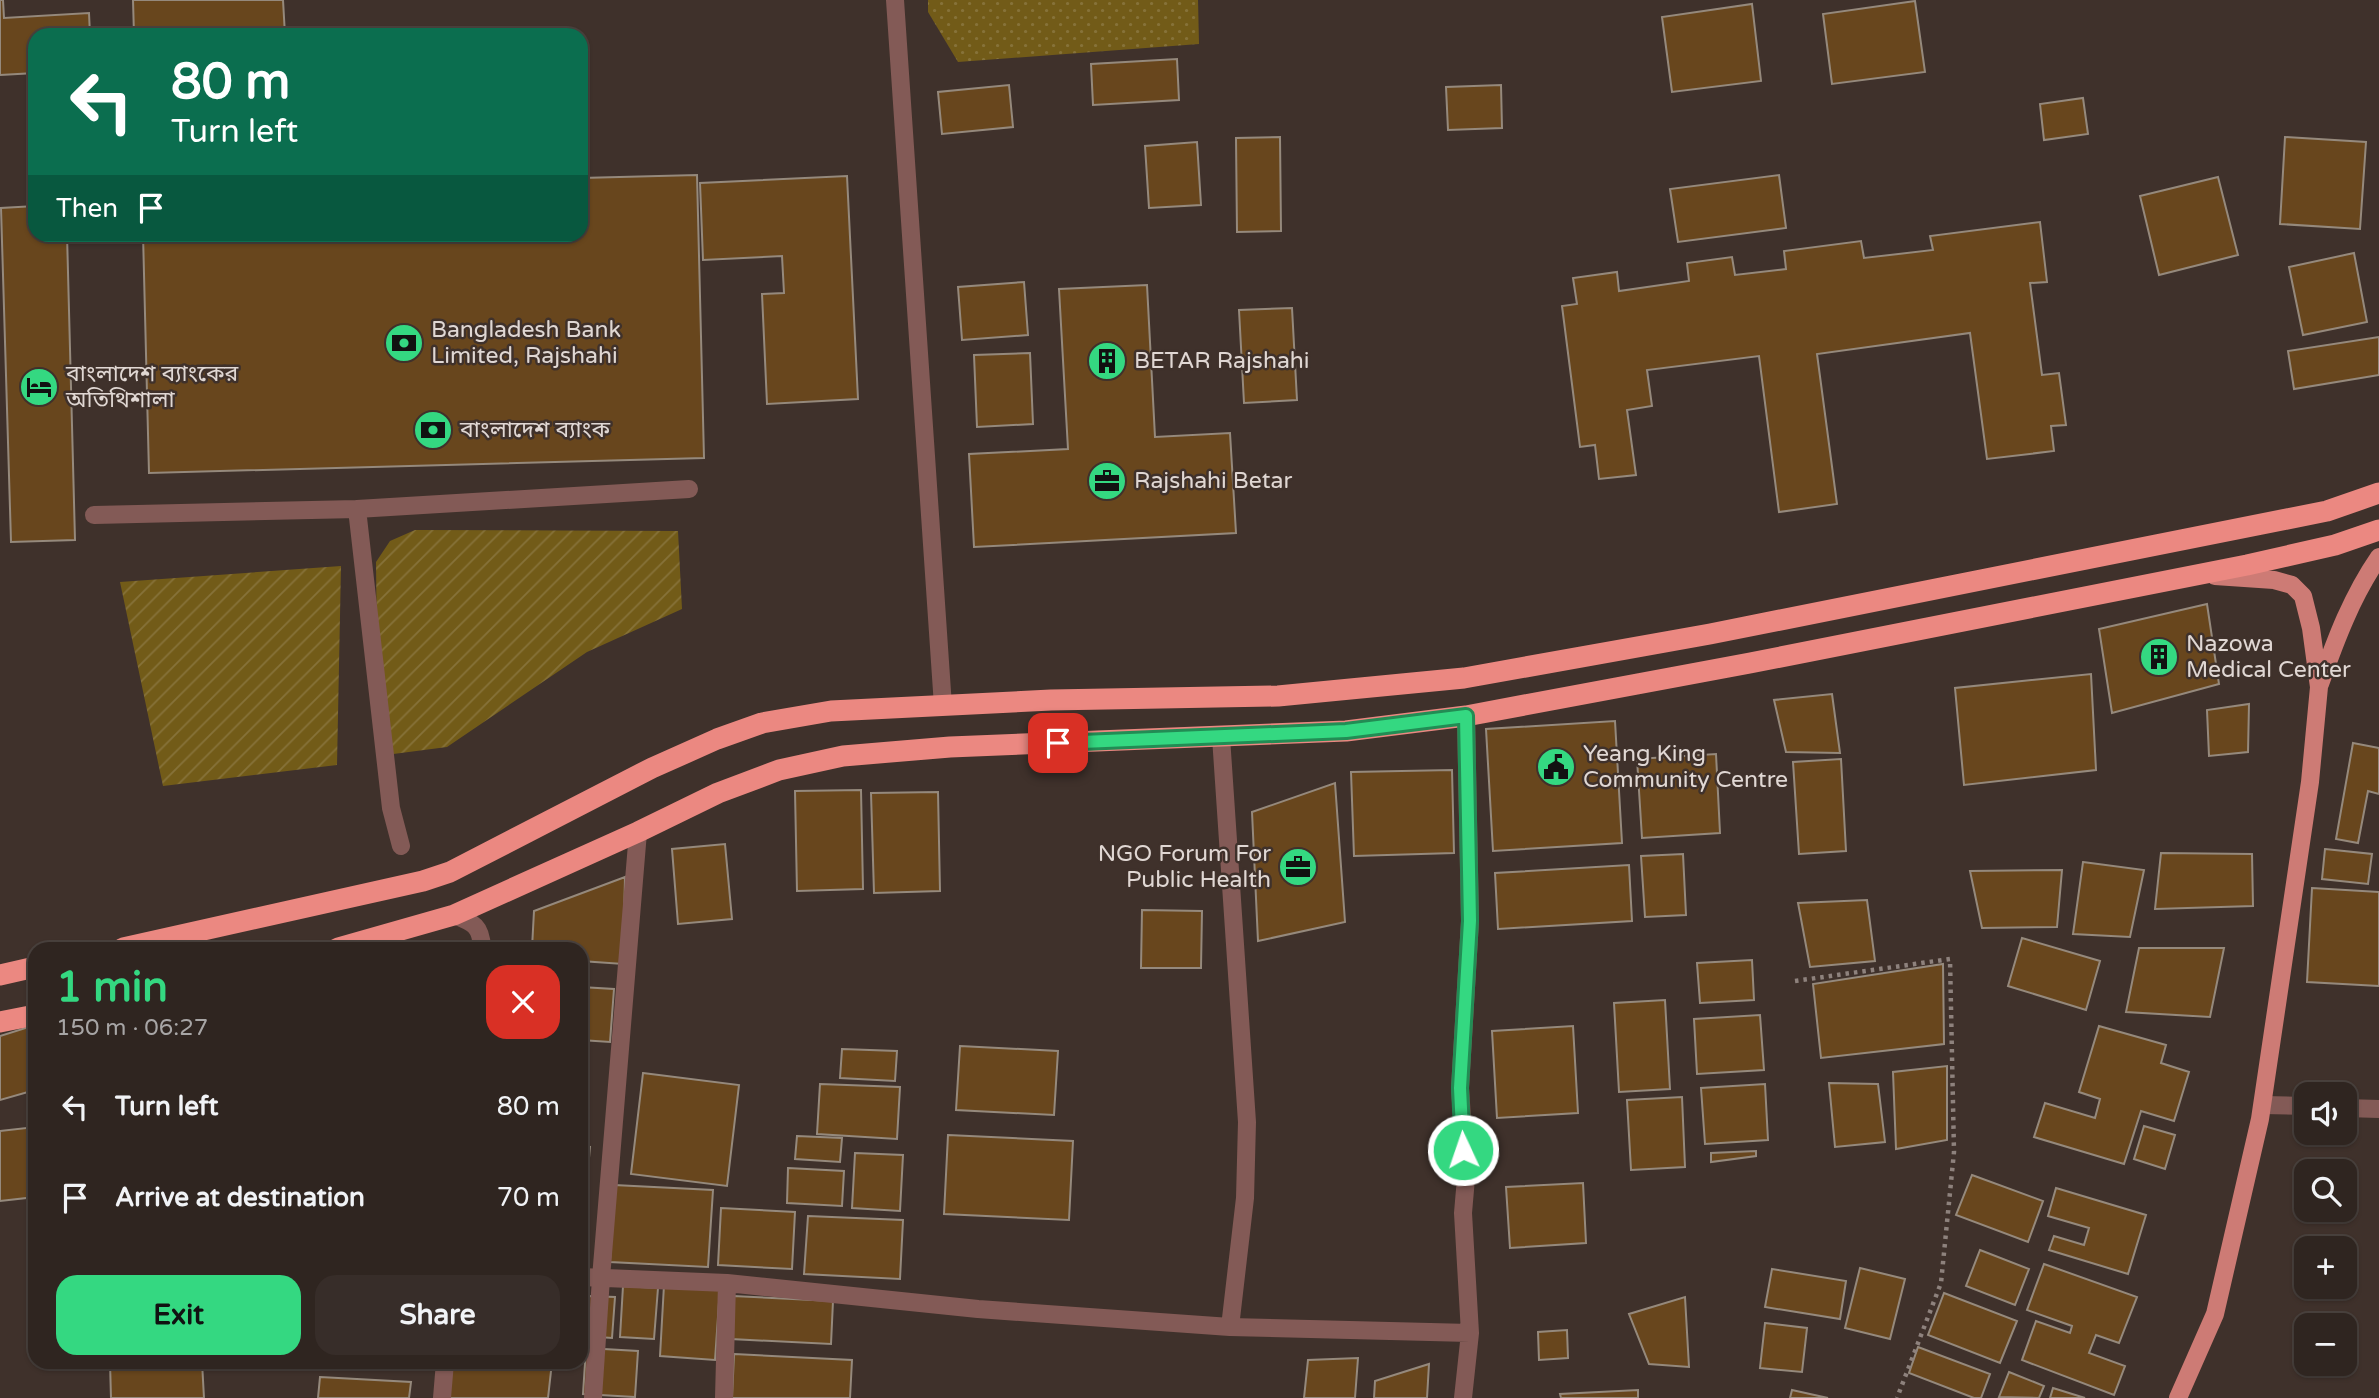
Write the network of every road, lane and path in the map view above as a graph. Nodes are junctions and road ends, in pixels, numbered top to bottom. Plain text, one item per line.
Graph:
1 (895, 0) edge
2 (689, 489) dead end
3 (2379, 493) edge
4 (357, 509) junction
5 (94, 515) dead end
6 (2379, 530) edge
7 (2379, 556) edge
8 (2195, 575) junction
9 (2319, 687) junction
10 (943, 706) junction
11 (1466, 716) junction
12 (1221, 737) junction
13 (638, 832) junction
14 (401, 846) dead end
15 (454, 915) junction
16 (150, 942) edge
17 (359, 942) edge
18 (482, 942) edge
19 (28, 969) edge
20 (0, 975) edge
21 (1795, 981) dead end
22 (28, 1016) edge
23 (0, 1022) edge
24 (2263, 1105) junction
25 (2294, 1106) edge
26 (2357, 1108) edge
27 (2379, 1109) edge
28 (588, 1277) edge
29 (601, 1278) junction
30 (727, 1283) junction
31 (1230, 1327) junction
32 (1471, 1333) junction
33 (444, 1369) edge
34 (442, 1398) edge
35 (593, 1398) edge
36 (724, 1398) edge
37 (1463, 1398) edge
38 (1897, 1398) edge
39 (2178, 1398) edge

1 - 10 street
2 - 4 street
3 - 10 highway
4 - 5 street
4 - 14 street
6 - 8 highway
7 - 9 main road
8 - 9 main road
8 - 11 highway
9 - 24 main road
10 - 16 highway
11 - 12 highway
11 - 32 street
12 - 13 highway
12 - 31 street
13 - 15 highway
13 - 29 street
15 - 17 highway
15 - 18 street
19 - 20 highway
21 - 38 path
22 - 23 highway
24 - 25 street
24 - 39 main road
26 - 27 street
28 - 29 street
29 - 30 street
29 - 35 street
30 - 31 street
30 - 36 street
31 - 32 street
32 - 37 street
33 - 34 street

